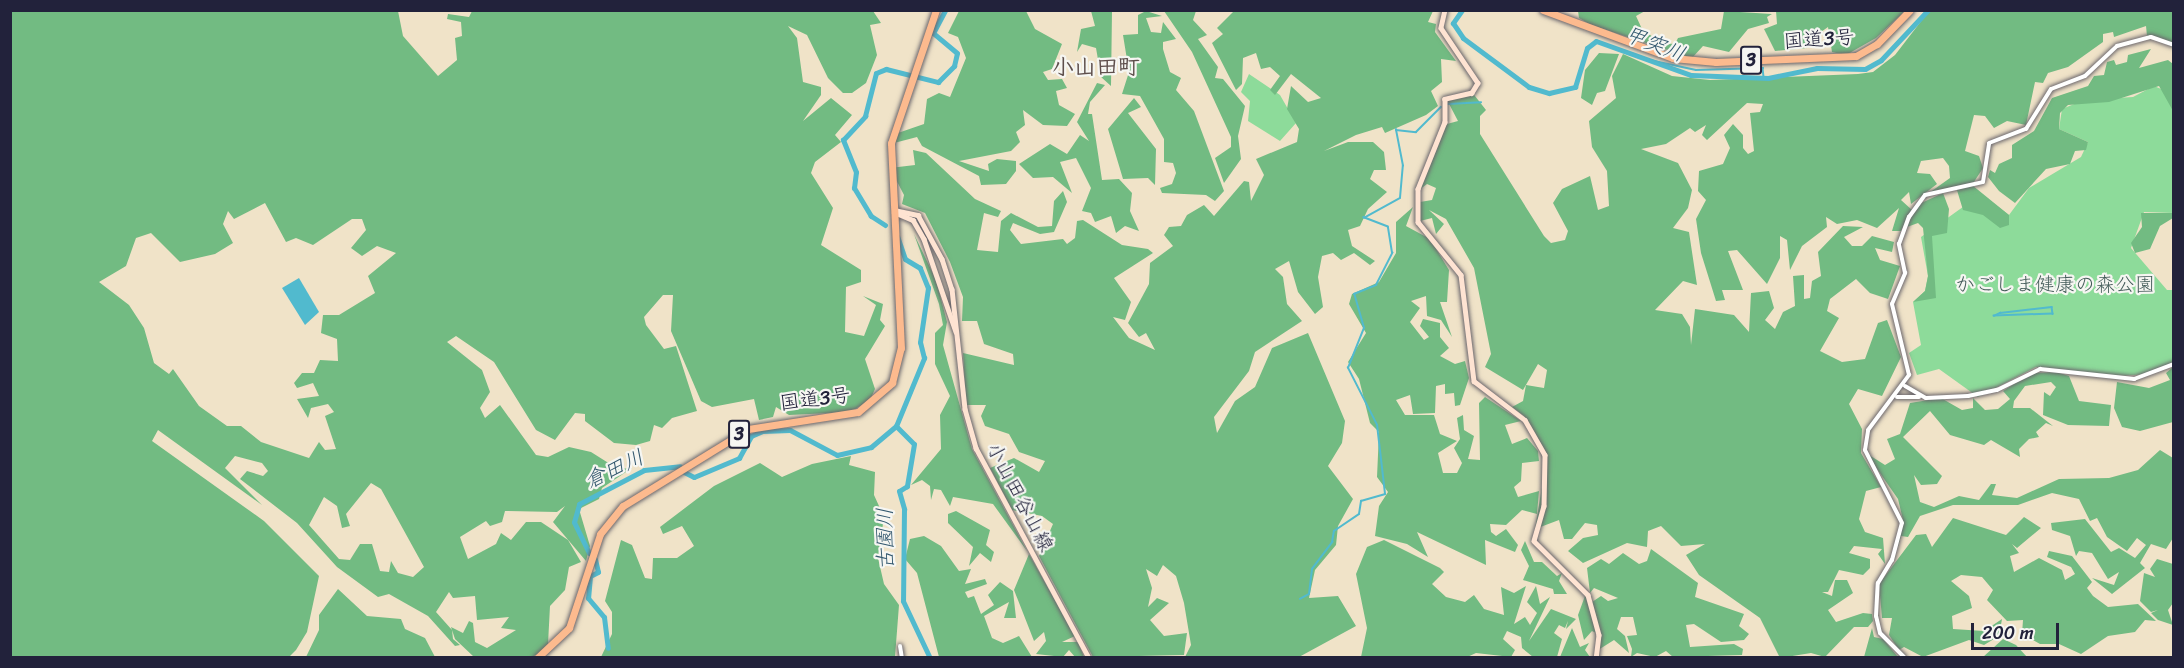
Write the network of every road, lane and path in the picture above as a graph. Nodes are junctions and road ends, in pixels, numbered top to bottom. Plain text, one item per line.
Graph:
1 (936, 10) edge
2 (1445, 10) edge
3 (1543, 10) edge
4 (1910, 10) edge
5 (1557, 14) edge
6 (2174, 45) edge
7 (892, 211) junction
8 (2174, 364) edge
9 (1905, 386) junction
10 (1896, 397) junction
11 (1926, 398) junction
12 (900, 646) dead end
13 (537, 657) edge
14 (902, 657) edge
15 (1089, 657) edge
16 (1596, 657) edge
17 (1905, 657) edge

1 - 7 highway, 国道3号 / 3
2 - 16 main road
3 - 5 highway, 国道3号 / 3
4 - 5 highway, 国道3号 / 3
6 - 9 street
7 - 13 highway, 国道3号 / 3
7 - 15 main road, 小山田谷山線
8 - 11 street
9 - 10 street
9 - 11 street
10 - 11 street
10 - 17 street
12 - 14 street

